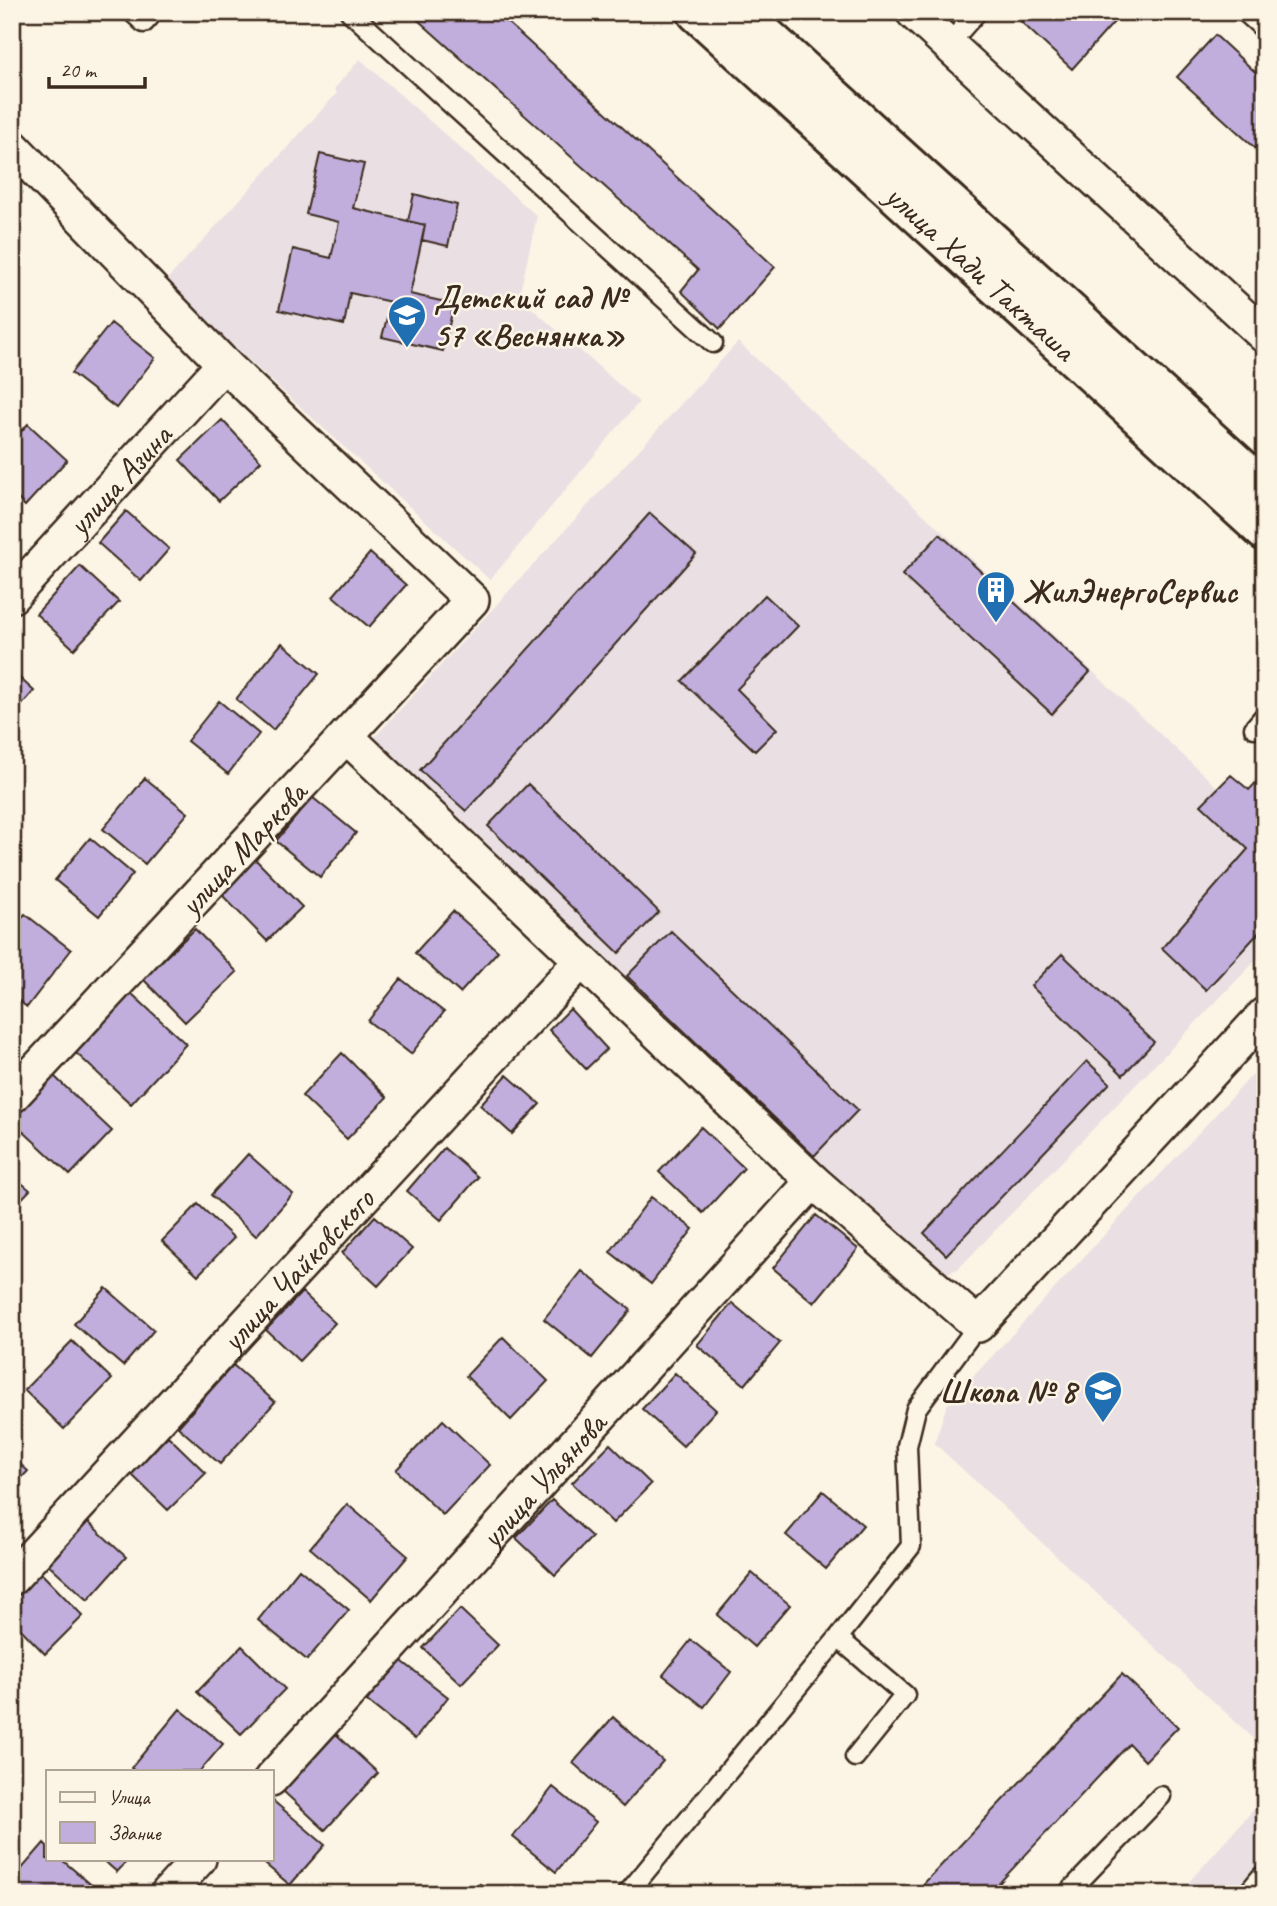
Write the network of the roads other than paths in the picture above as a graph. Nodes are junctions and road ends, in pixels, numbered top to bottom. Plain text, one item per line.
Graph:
1 (132, 12) edge
2 (154, 12) edge
3 (350, 12) edge
4 (697, 12) edge
5 (739, 12) edge
6 (913, 12) edge
7 (977, 12) edge
8 (1245, 12) edge
9 (1265, 30) edge
10 (948, 45) junction
11 (12, 146) edge
12 (1265, 336) edge
13 (713, 343) dead end
14 (224, 364) junction
15 (1265, 490) edge
16 (1265, 531) edge
17 (12, 596) edge
18 (346, 736) junction
19 (582, 961) junction
20 (1265, 1014) edge
21 (12, 1096) edge
22 (813, 1181) junction
23 (978, 1325) junction
24 (12, 1578) edge
25 (838, 1638) junction
26 (855, 1757) dead end
27 (273, 1777) edge
28 (1161, 1796) dead end
29 (198, 1860) edge
30 (1261, 1877) dead end
31 (167, 1894) edge
32 (627, 1894) edge
33 (1067, 1894) edge
34 (1247, 1894) edge

1 - 2 lane
3 - 13 lane
4 - 16 main road, улица Хади Такташа
5 - 15 main road, улица Хади Такташа
6 - 10 street
7 - 10 lane
8 - 9 lane
10 - 12 street
11 - 14 street
14 - 17 street, улица Азина
14 - 18 street, улица Маркова
18 - 19 street
18 - 21 street, улица Маркова
19 - 22 street
19 - 24 street, улица Чайковского
20 - 23 street
22 - 23 street
22 - 27 street, улица Ульянова
23 - 25 lane
25 - 26 lane
25 - 32 lane
28 - 33 lane
29 - 31 street
30 - 34 lane

